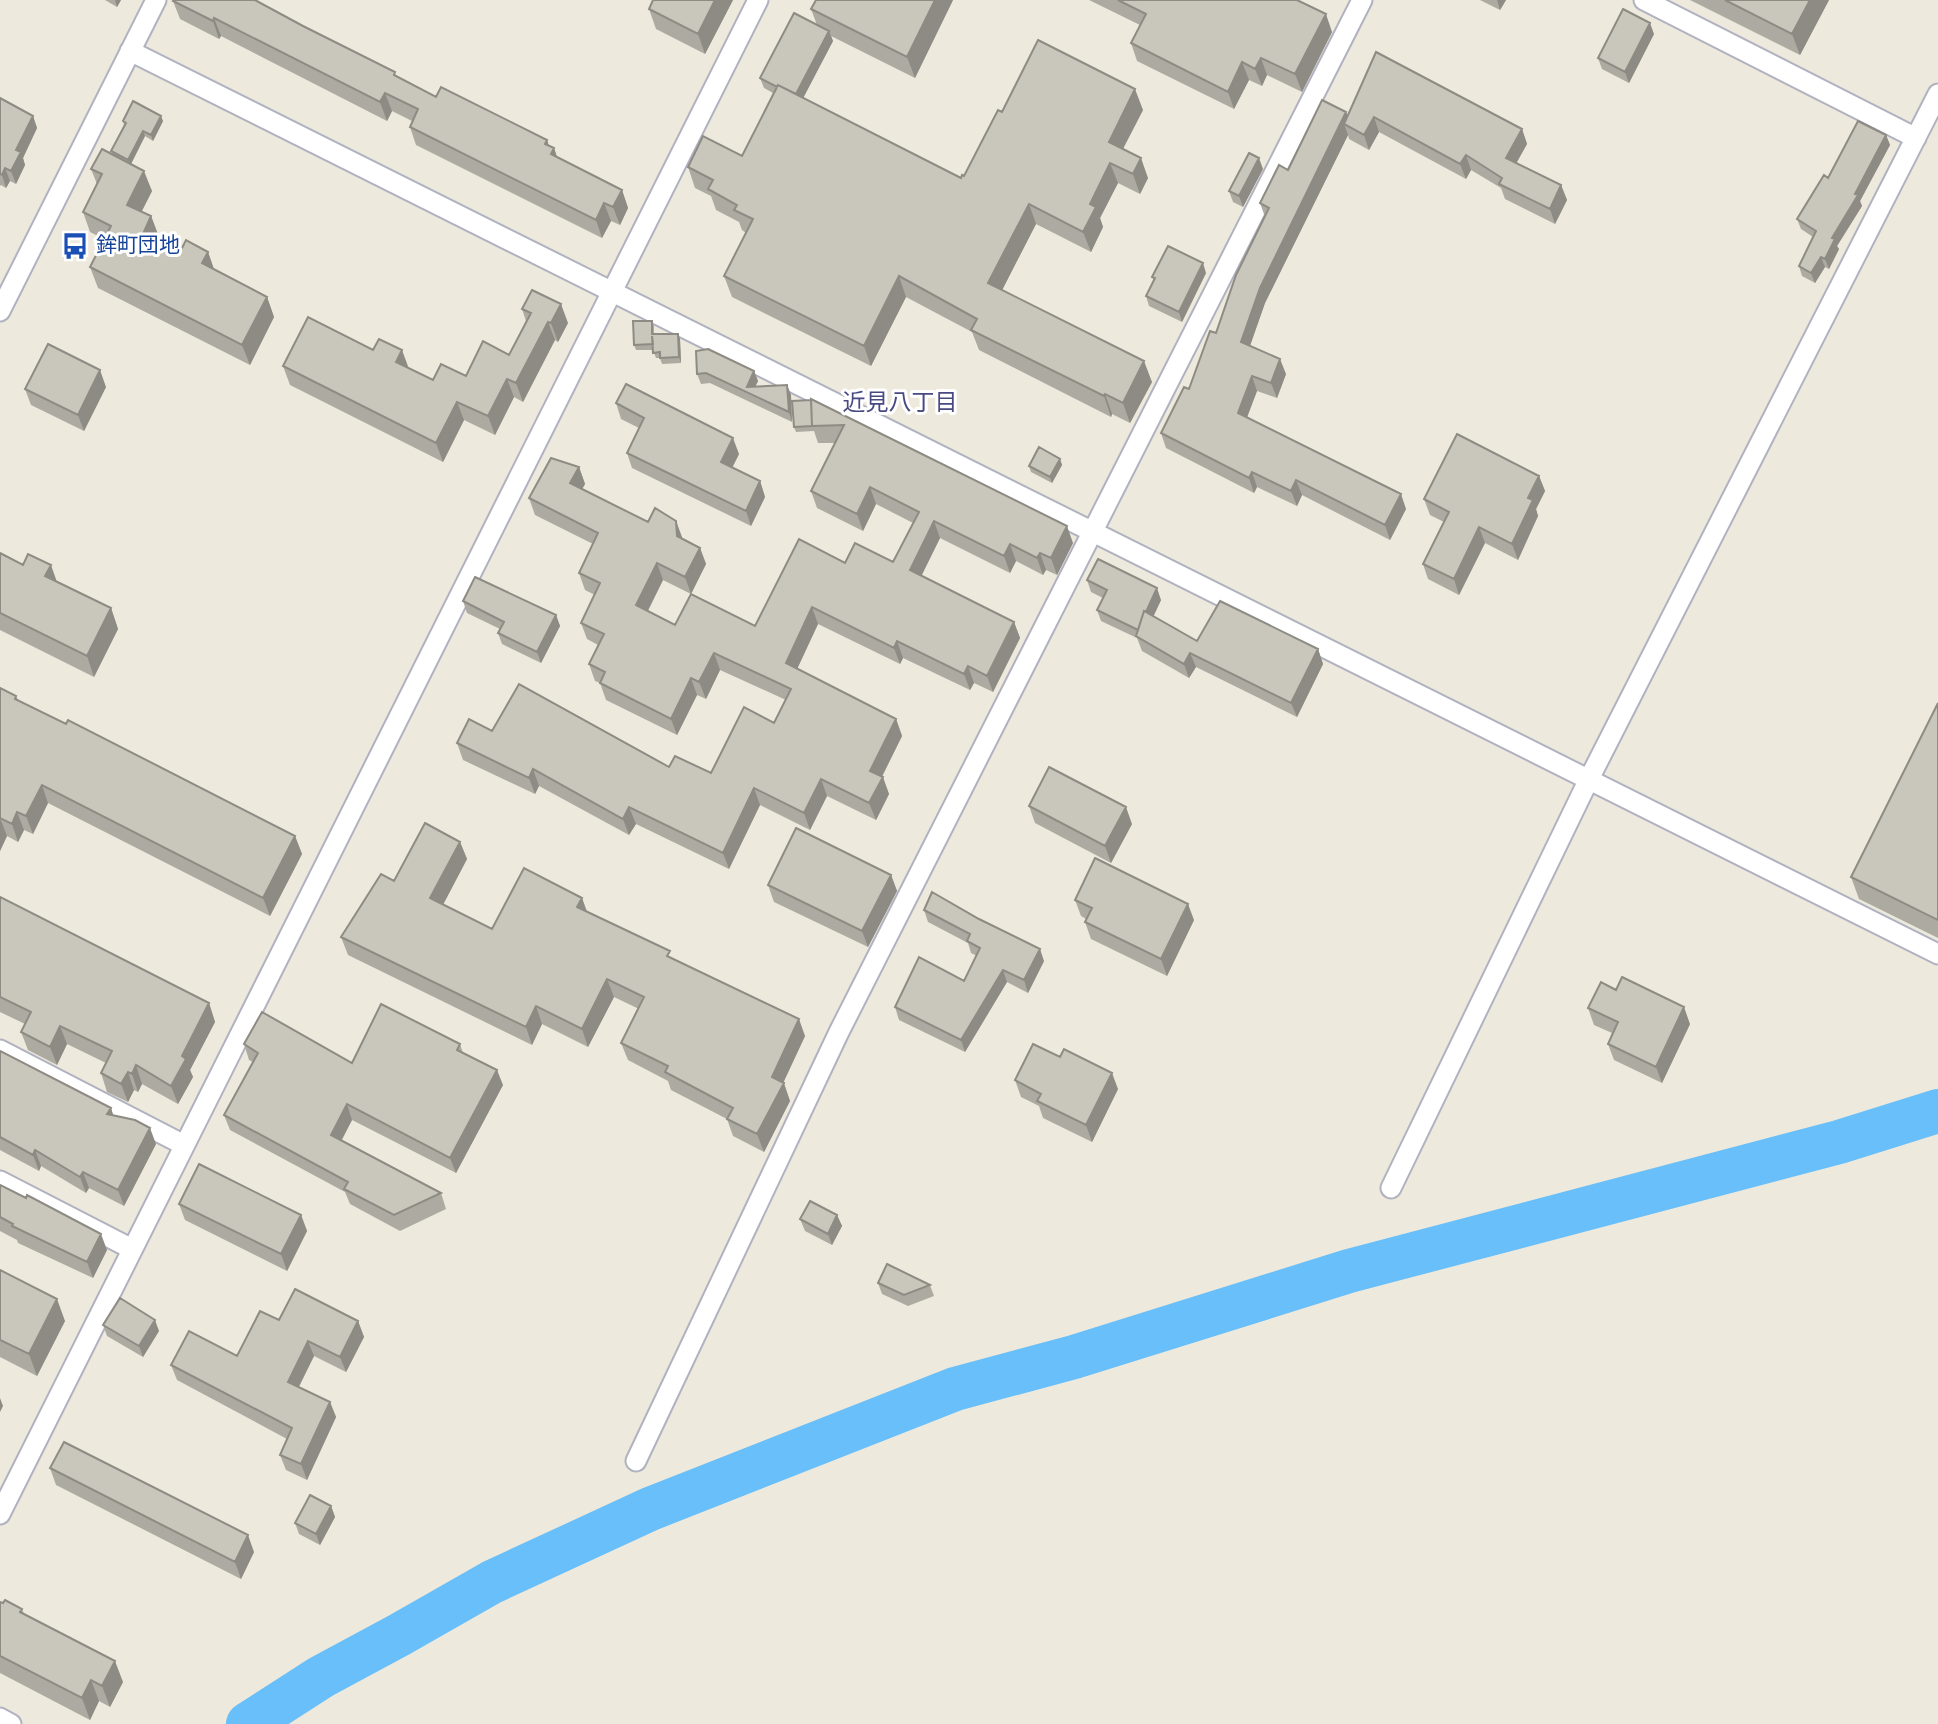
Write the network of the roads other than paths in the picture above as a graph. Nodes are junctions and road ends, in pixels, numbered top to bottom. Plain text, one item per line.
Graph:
1 (156, 0) edge
2 (758, 0) edge
3 (1362, 0) edge
4 (1644, 0) edge
5 (130, 51) junction
6 (1938, 94) edge
7 (1916, 138) junction
8 (611, 292) junction
9 (0, 311) edge
10 (1093, 532) junction
11 (1589, 779) junction
12 (1938, 954) edge
13 (0, 1050) edge
14 (184, 1145) junction
15 (0, 1181) edge
16 (1391, 1188) dead end
17 (132, 1249) junction
18 (636, 1461) dead end
19 (0, 1514) edge
20 (0, 1718) edge
21 (11, 1724) edge

1 - 5 street
2 - 8 street
3 - 10 street
4 - 7 street
5 - 8 street
5 - 9 street
6 - 7 street
7 - 11 street
8 - 10 street
8 - 14 street
10 - 11 street
10 - 18 street
11 - 12 street
11 - 16 street
13 - 14 street
14 - 17 street
15 - 17 street
17 - 19 street
20 - 21 street

